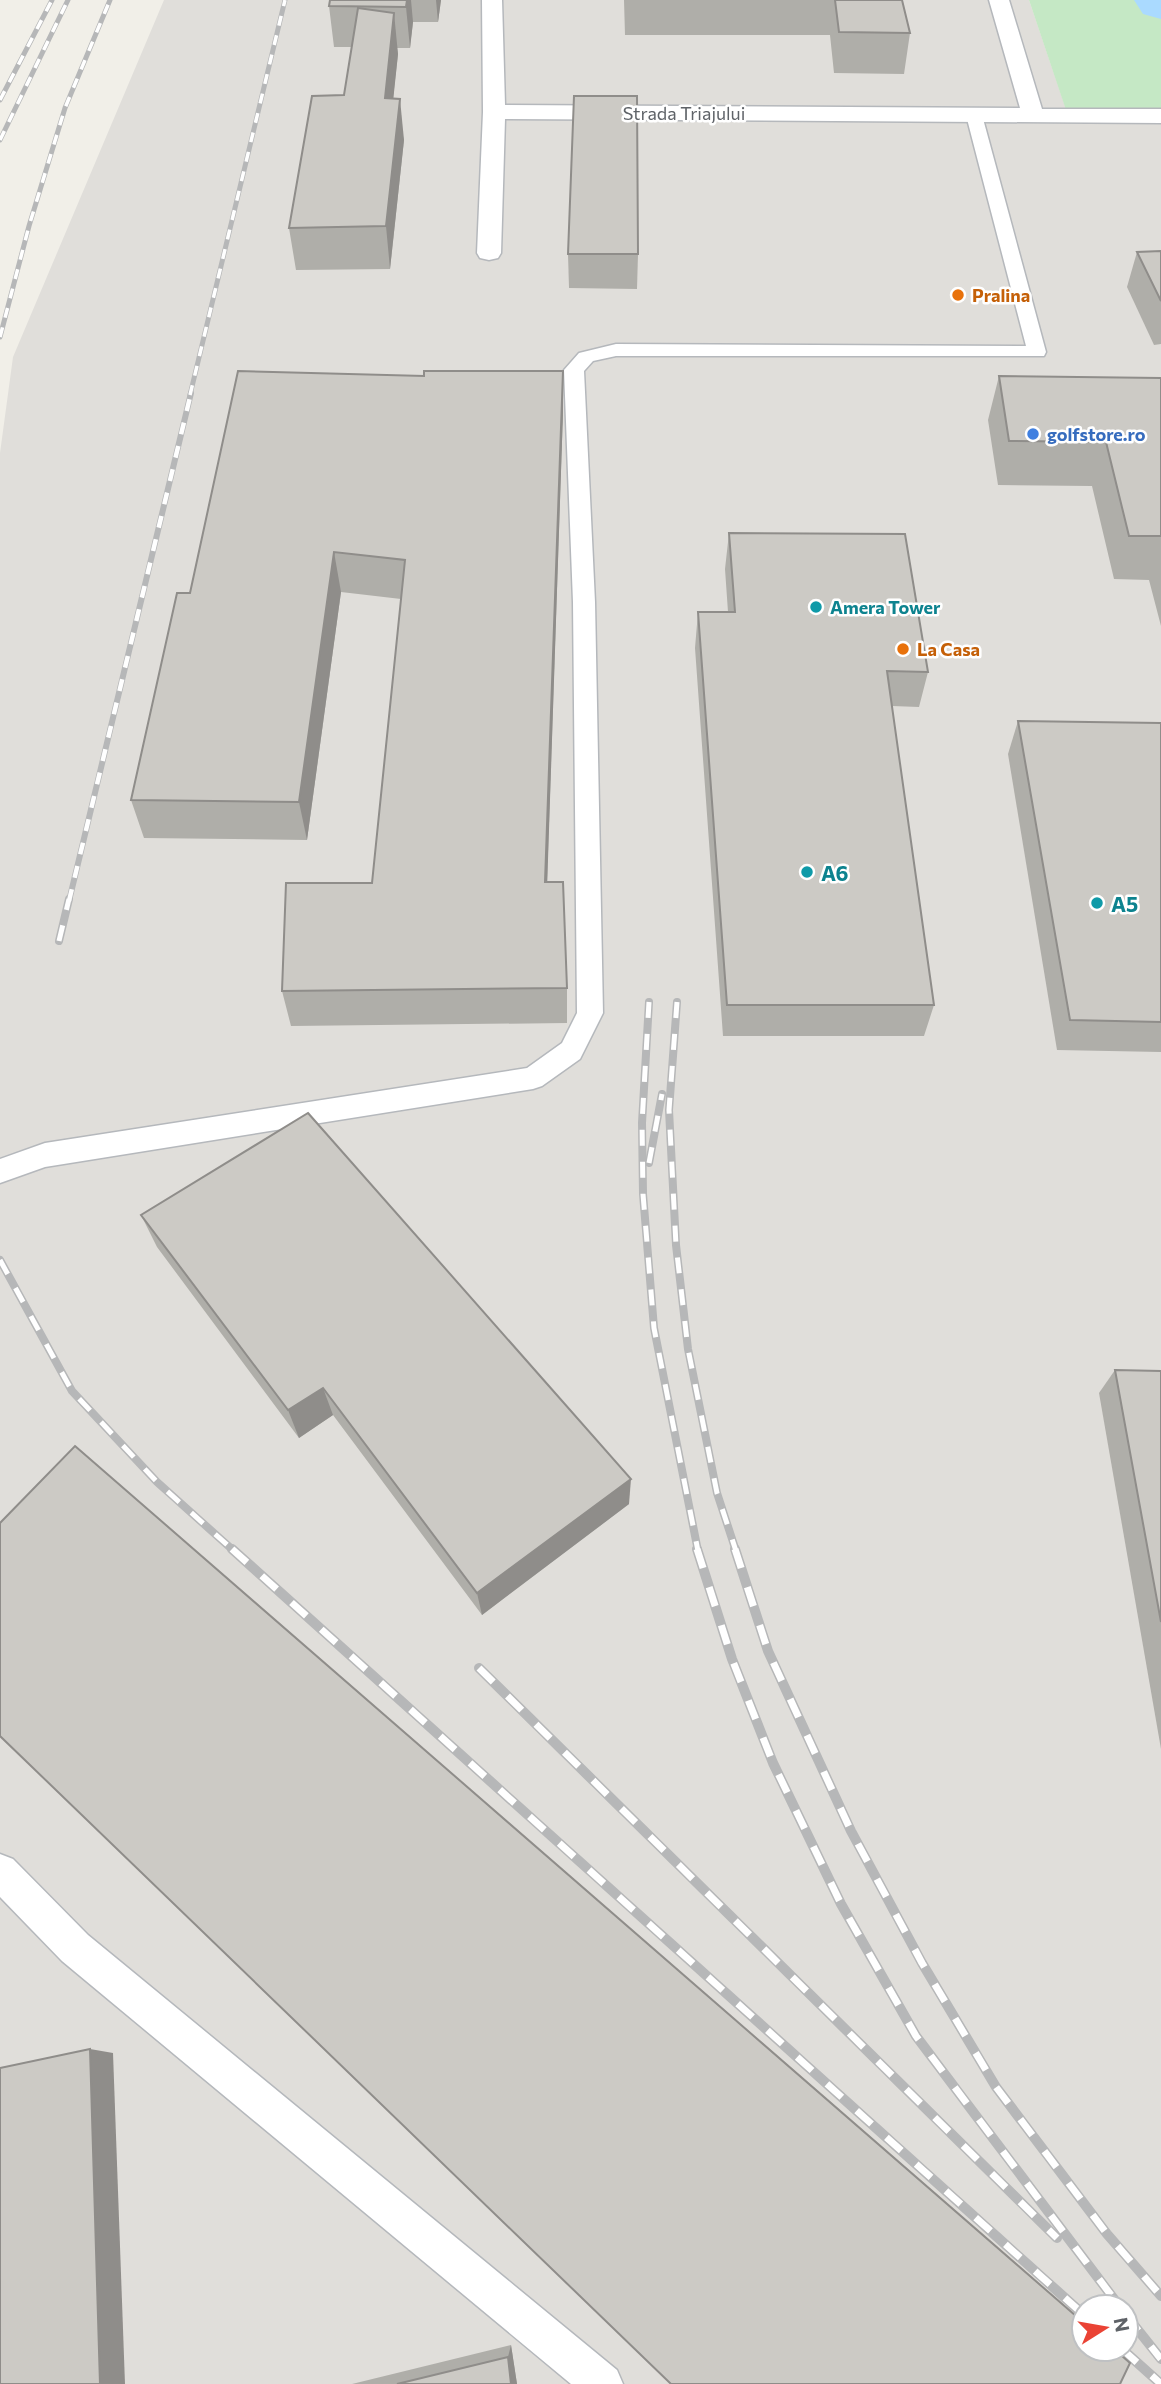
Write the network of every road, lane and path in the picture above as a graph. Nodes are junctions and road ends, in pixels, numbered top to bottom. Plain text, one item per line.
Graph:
1 (492, 0) edge
2 (999, 0) edge
3 (494, 112) junction
4 (974, 116) junction
5 (1033, 116) junction
6 (1161, 116) edge
7 (489, 253) dead end
8 (0, 1171) edge
9 (0, 1872) edge
10 (603, 2384) edge

1 - 3 street
2 - 5 street
3 - 4 street, Strada Triajului
3 - 7 street
4 - 5 street, Strada Triajului
4 - 8 lane
5 - 6 street, Strada Triajului
9 - 10 lane

